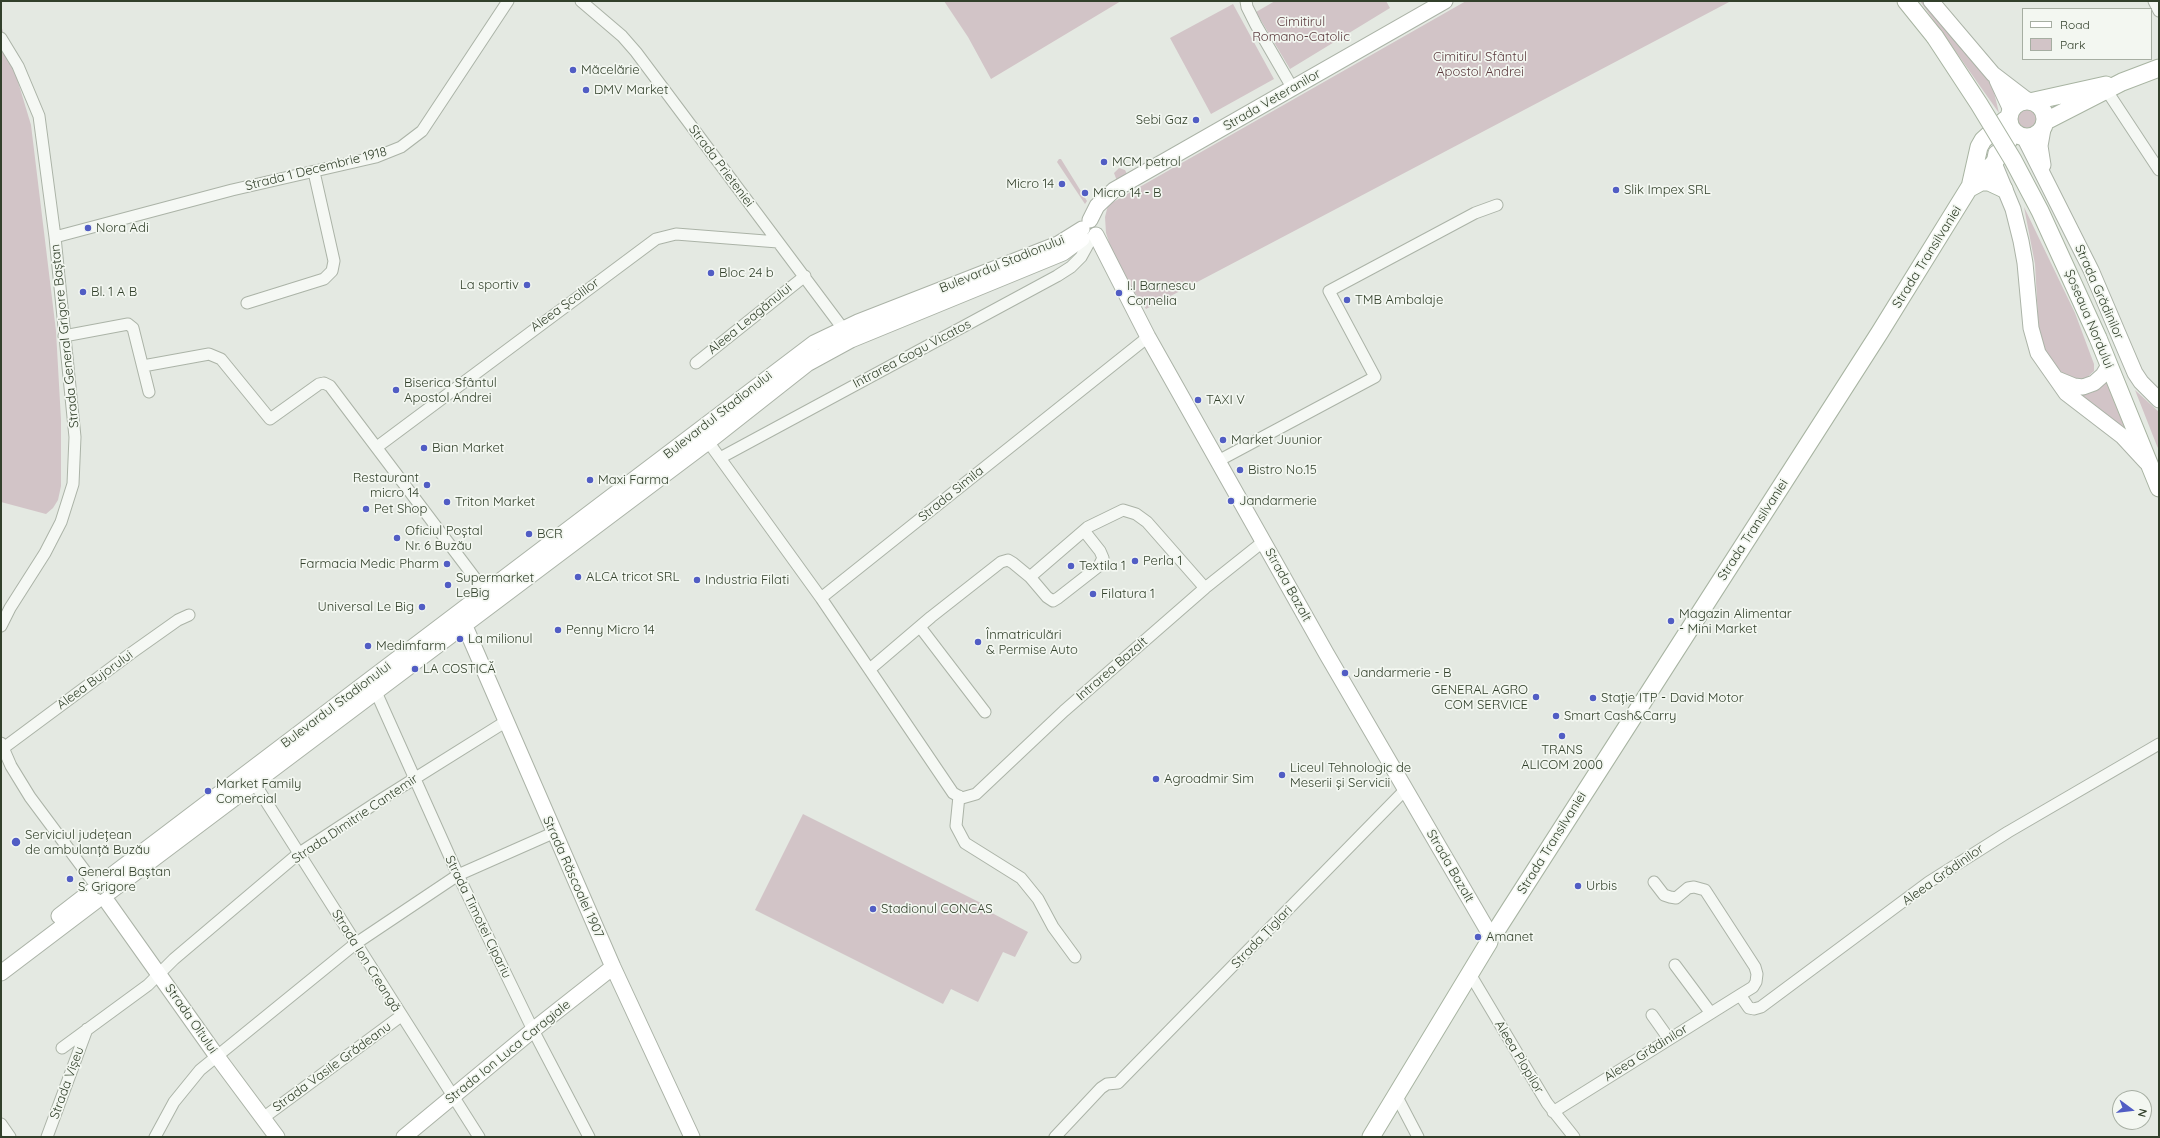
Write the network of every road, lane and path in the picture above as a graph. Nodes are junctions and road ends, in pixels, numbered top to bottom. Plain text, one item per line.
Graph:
1 (508, 1) edge
2 (581, 1) edge
3 (1246, 1) edge
4 (1444, 1) edge
5 (1906, 1) edge
6 (1931, 1) edge
7 (2154, 1) edge
8 (2159, 11) edge
9 (1, 38) edge
10 (2159, 68) edge
11 (1993, 74) junction
12 (2122, 82) junction
13 (1293, 89) junction
14 (2107, 91) junction
15 (2030, 101) junction
16 (2044, 125) junction
17 (2014, 126) junction
18 (1994, 163) junction
19 (2159, 170) edge
20 (314, 172) junction
21 (2046, 180) junction
22 (1969, 188) junction
23 (2004, 189) junction
24 (1497, 205) dead end
25 (1090, 230) junction
26 (55, 237) junction
27 (778, 242) junction
28 (805, 276) junction
29 (247, 303) dead end
30 (847, 334) junction
31 (64, 336) junction
32 (1148, 337) junction
33 (696, 363) dead end
34 (2109, 365) junction
35 (143, 366) junction
36 (2053, 376) junction
37 (149, 392) dead end
38 (2159, 400) edge
39 (704, 436) junction
40 (377, 447) junction
41 (720, 458) junction
42 (1218, 461) junction
43 (2155, 466) edge
44 (2159, 488) edge
45 (1085, 532) junction
46 (1264, 541) junction
47 (1030, 577) junction
48 (1205, 588) junction
49 (490, 598) junction
50 (821, 598) junction
51 (189, 616) dead end
52 (462, 619) junction
53 (1, 626) edge
54 (920, 627) junction
55 (870, 669) junction
56 (376, 692) junction
57 (985, 712) dead end
58 (505, 722) junction
59 (2159, 744) edge
60 (2, 746) edge
61 (414, 778) junction
62 (255, 784) junction
63 (1405, 790) junction
64 (961, 797) junction
65 (553, 833) junction
66 (298, 854) junction
67 (458, 876) junction
68 (1654, 882) dead end
69 (100, 891) junction
70 (1491, 935) junction
71 (355, 944) junction
72 (1075, 957) dead end
73 (1, 960) edge
74 (1675, 965) dead end
75 (613, 967) junction
76 (1, 973) edge
77 (159, 974) junction
78 (1470, 974) junction
79 (1740, 995) junction
80 (1710, 1012) junction
81 (1652, 1015) dead end
82 (401, 1016) junction
83 (87, 1029) junction
84 (533, 1030) junction
85 (1669, 1039) junction
86 (62, 1048) dead end
87 (216, 1055) junction
88 (1396, 1095) junction
89 (453, 1097) junction
90 (1553, 1112) junction
91 (263, 1118) junction
92 (1, 1124) edge
93 (10, 1137) edge
94 (47, 1137) edge
95 (155, 1137) edge
96 (277, 1137) edge
97 (404, 1137) edge
98 (479, 1137) edge
99 (589, 1137) edge
100 (692, 1137) edge
101 (1055, 1137) edge
102 (1371, 1137) edge
103 (1418, 1137) edge
104 (1574, 1137) edge

1 - 20 street, Strada 1 Decembrie 1918
2 - 27 street, Strada Prieteniei
3 - 13 street
4 - 13 main road, Strada Veteranilor
5 - 34 main road, Șoseaua Nordului, bridge
6 - 11 main road
7 - 8 street
9 - 26 street, Strada General Grigore Baștan
10 - 12 main road
11 - 15 main road
11 - 17 main road
12 - 14 main road
12 - 15 main road
13 - 25 main road, Strada Veteranilor
14 - 16 main road
14 - 19 street
15 - 16 main road
15 - 17 main road
16 - 17 main road
16 - 21 main road
17 - 18 main road, Strada Transilvaniei
17 - 21 main road
17 - 22 main road
17 - 23 main road
18 - 22 main road, Strada Transilvaniei
18 - 23 main road
20 - 26 street, Strada 1 Decembrie 1918
20 - 29 street
21 - 38 main road, Strada Grădinilor
22 - 23 main road
22 - 70 main road, Strada Transilvaniei
23 - 36 main road
24 - 42 street
25 - 30 main road, Bulevardul Stadionului
25 - 32 main road, Strada Bazalt
25 - 41 street, Intrarea Gogu Vicatos
26 - 31 street, Strada General Grigore Baștan
27 - 28 street, Strada Prieteniei
27 - 40 street, Aleea Școlilor
28 - 30 street, Strada Prieteniei
28 - 33 street, Aleea Leagănului
30 - 39 main road, Bulevardul Stadionului
31 - 35 street
31 - 53 street, Strada General Grigore Baștan
32 - 42 main road, Strada Bazalt
32 - 50 street, Strada Simila
34 - 36 main road
34 - 43 main road, Șoseaua Nordului
35 - 37 street
35 - 40 street
36 - 43 main road
39 - 41 street
39 - 49 main road, Bulevardul Stadionului
40 - 49 street
41 - 50 street
42 - 46 main road, Strada Bazalt
43 - 44 main road, Șoseaua Nordului
45 - 47 street
45 - 47 street
45 - 48 street
46 - 48 street, Intrarea Bazalt
46 - 63 main road, Strada Bazalt
47 - 54 street
48 - 64 street, Intrarea Bazalt
49 - 52 main road, Bulevardul Stadionului
50 - 55 street
51 - 60 street, Aleea Bujorului
52 - 56 main road, Bulevardul Stadionului
52 - 58 main road, Strada Răscoalei 1907
52 - 69 main road, Bulevardul Stadionului
54 - 55 street
54 - 57 street
55 - 64 street
56 - 61 street, Strada Timotei Cipariu
56 - 62 main road, Bulevardul Stadionului
58 - 61 street, Strada Dimitrie Cantemir
58 - 65 main road, Strada Răscoalei 1907
59 - 79 street, Aleea Grădinilor
60 - 69 street
61 - 66 street, Strada Dimitrie Cantemir
61 - 67 street, Strada Timotei Cipariu
62 - 66 street, Strada Ion Creangă
62 - 69 main road, Bulevardul Stadionului
63 - 70 main road, Strada Bazalt
63 - 101 street, Strada Țiglari
64 - 72 street
65 - 67 street
65 - 75 main road, Strada Răscoalei 1907
66 - 71 street, Strada Ion Creangă
66 - 77 street, Strada Dimitrie Cantemir
67 - 71 street
67 - 84 street, Strada Timotei Cipariu
68 - 79 street, Aleea Grădinilor
69 - 73 main road, Bulevardul Stadionului
69 - 76 main road, Bulevardul Stadionului
69 - 77 main road, Strada Oltului
70 - 78 main road, Strada Transilvaniei
71 - 82 street, Strada Ion Creangă
71 - 87 street
74 - 80 street
75 - 84 main road, Strada Ion Luca Caragiale
75 - 100 main road, Strada Răscoalei 1907
77 - 83 street, Strada Dimitrie Cantemir
77 - 87 main road, Strada Oltului
78 - 88 main road, Strada Transilvaniei
78 - 90 street, Aleea Plopilor
79 - 80 street, Aleea Grădinilor
80 - 85 street, Aleea Grădinilor
81 - 85 street
82 - 89 street, Strada Ion Creangă
82 - 91 street, Strada Vasile Grădeanu
83 - 86 street, Strada Dimitrie Cantemir
83 - 94 street, Strada Vișeu
84 - 89 main road, Strada Ion Luca Caragiale
84 - 99 street, Strada Timotei Cipariu
85 - 90 street, Aleea Grădinilor
87 - 91 main road, Strada Oltului
87 - 95 street
88 - 102 main road, Strada Transilvaniei
88 - 103 street
89 - 97 main road, Strada Ion Luca Caragiale
89 - 98 street, Strada Ion Creangă
90 - 104 street, Aleea Plopilor
91 - 96 main road, Strada Oltului
92 - 93 street

